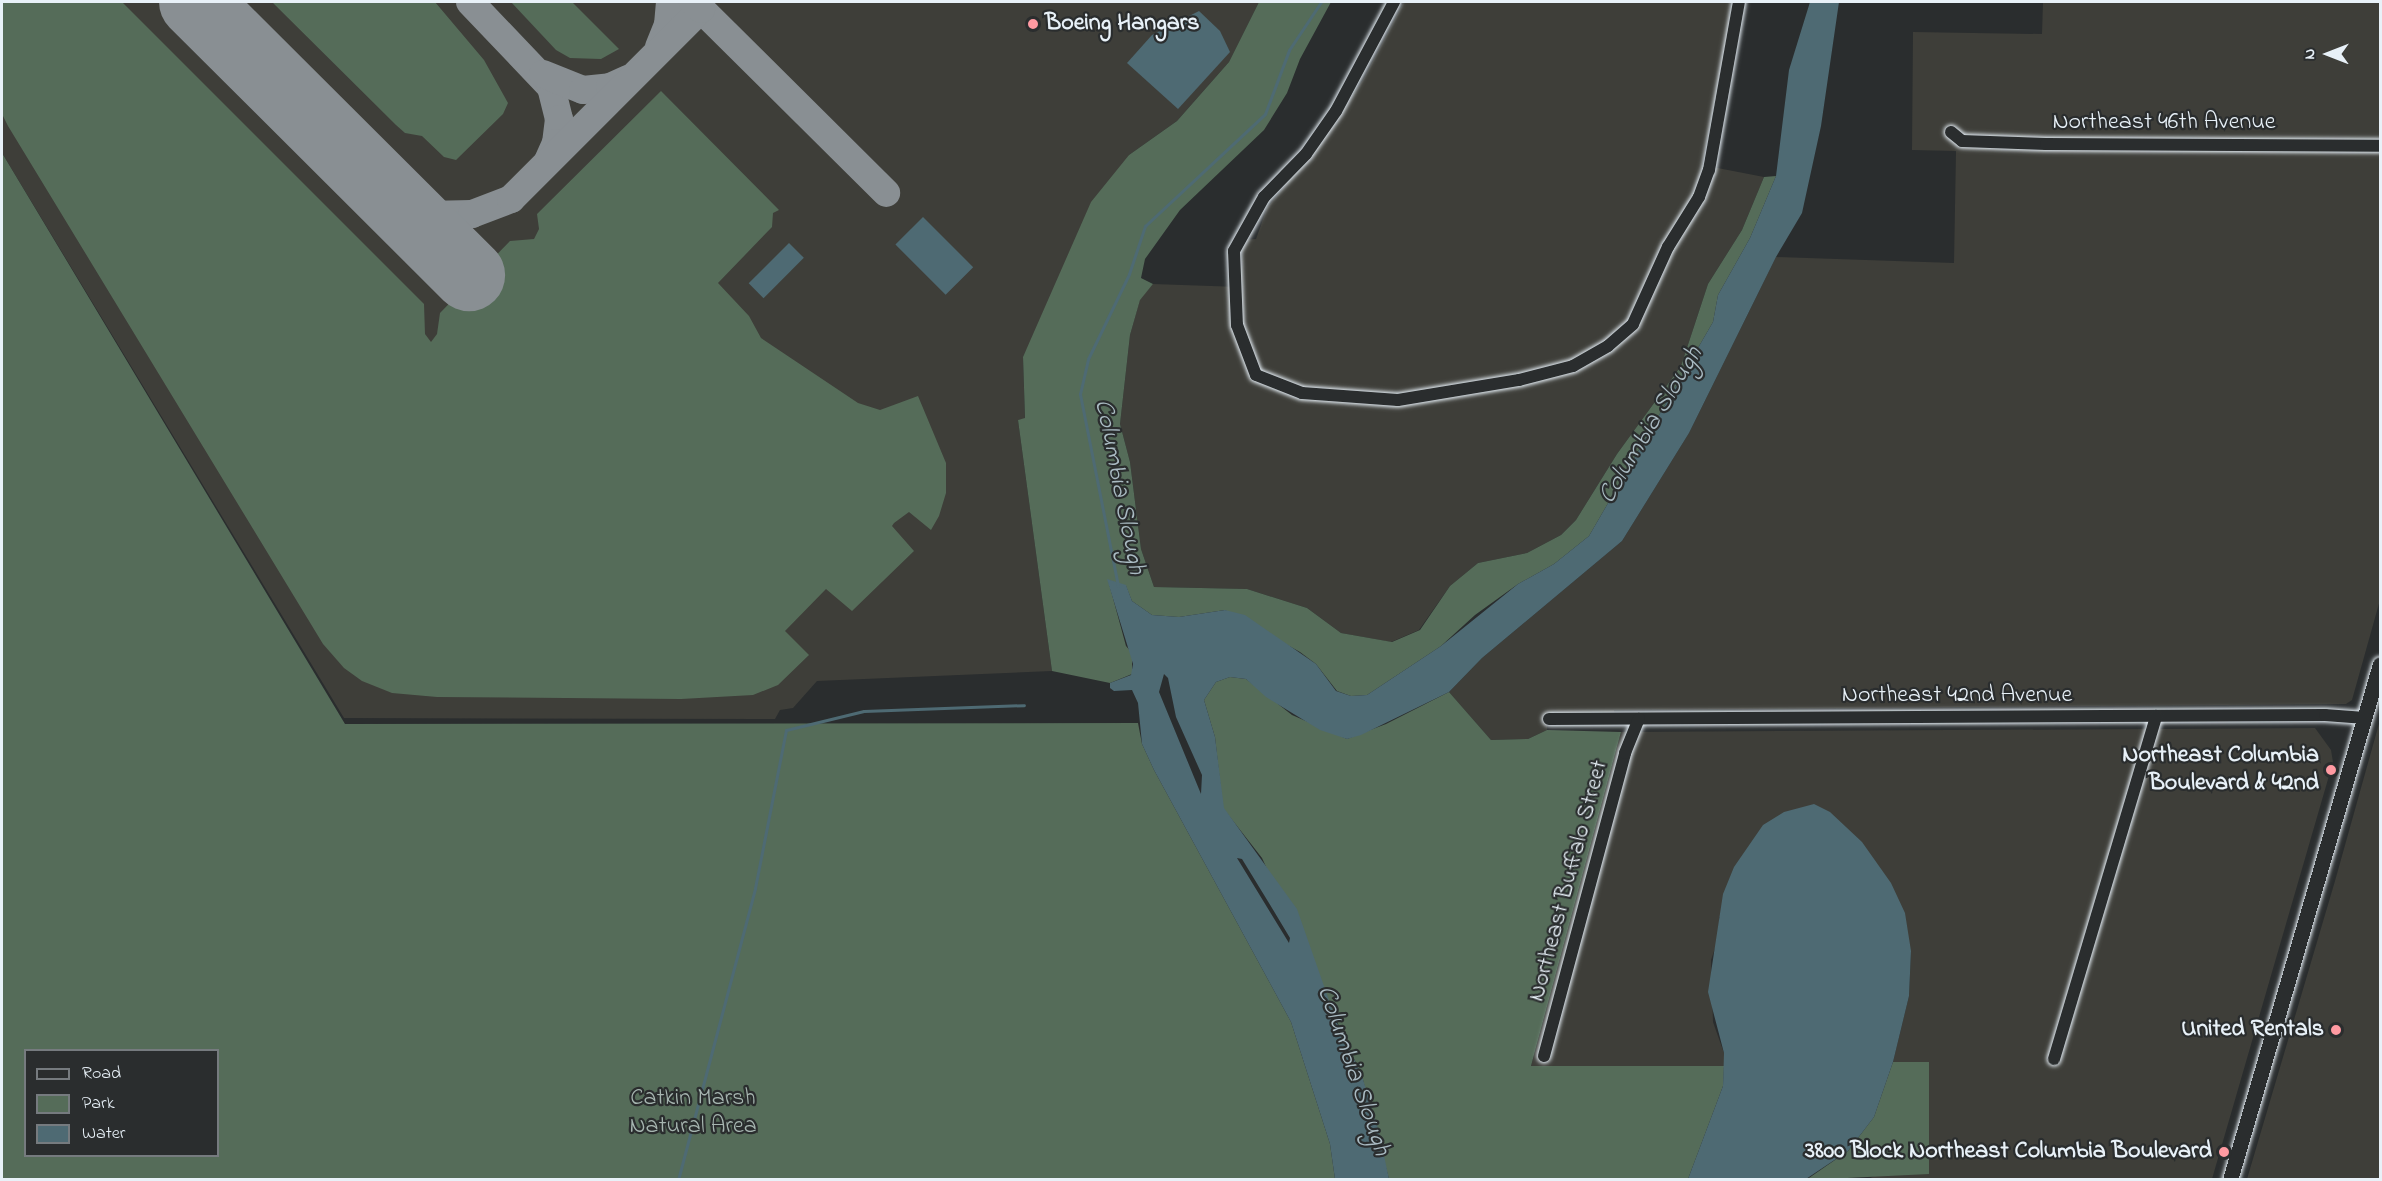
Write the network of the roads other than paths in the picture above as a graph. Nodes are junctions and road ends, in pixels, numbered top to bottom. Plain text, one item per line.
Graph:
1 (1394, 2) edge
2 (1739, 2) edge
3 (1951, 132) dead end
4 (2380, 146) edge
5 (2380, 664) edge
6 (2156, 716) junction
7 (2365, 718) junction
8 (1549, 719) dead end
9 (1639, 719) junction
10 (1544, 1056) dead end
11 (2054, 1059) dead end
12 (2230, 1179) edge

1 - 2 street
3 - 4 street, Northeast 46th Avenue
5 - 7 main road
6 - 7 street, Northeast 42nd Avenue
6 - 9 street, Northeast 42nd Avenue
6 - 11 street
7 - 12 main road
8 - 9 street, Northeast 42nd Avenue
9 - 10 street, Northeast Buffalo Street

